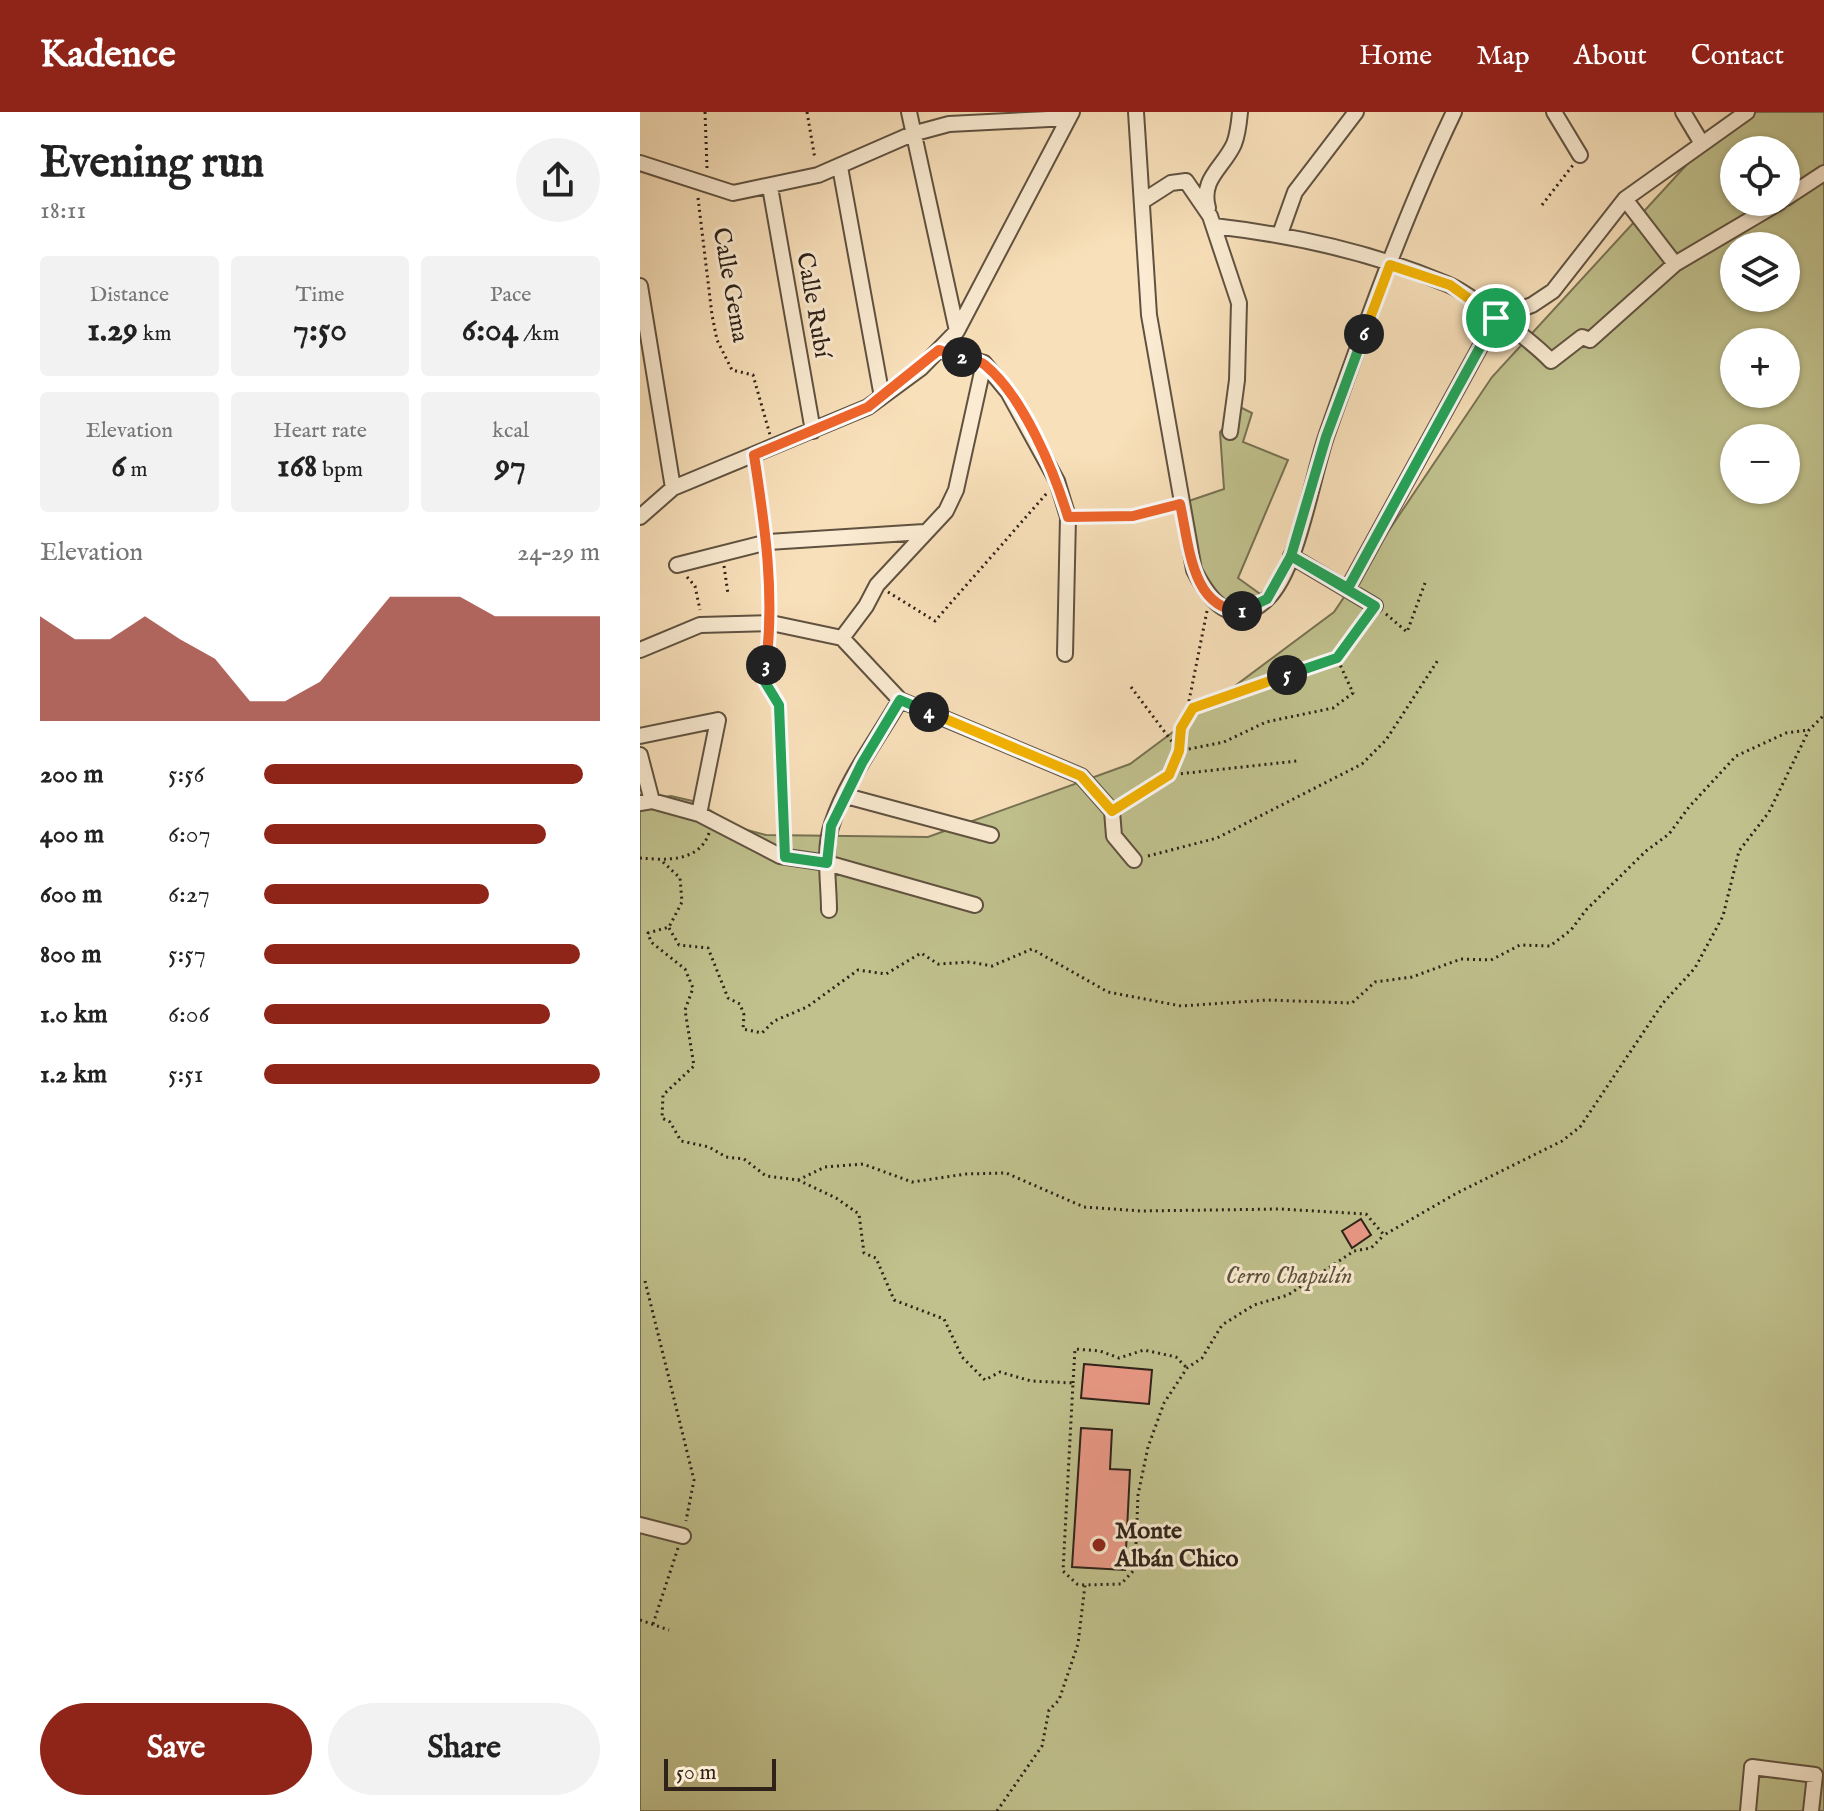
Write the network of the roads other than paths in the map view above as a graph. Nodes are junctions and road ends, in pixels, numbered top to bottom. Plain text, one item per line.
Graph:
1 (909, 112) edge
2 (1136, 112) edge
3 (1240, 112) edge
4 (1356, 112) edge
5 (1454, 112) edge
6 (1554, 112) edge
7 (1683, 112) edge
8 (1747, 112) edge
9 (1069, 114) edge
10 (984, 116) edge
11 (912, 134) junction
12 (1701, 142) junction
13 (1580, 155) road end
14 (640, 163) edge
15 (840, 167) junction
16 (1824, 173) edge
17 (770, 187) junction
18 (1800, 189) edge
19 (1625, 199) junction
20 (1143, 201) junction
21 (1756, 216) edge
22 (1212, 221) junction
23 (1280, 234) junction
24 (1675, 264) junction
25 (1390, 265) junction
26 (640, 286) edge
27 (1496, 318) junction
28 (957, 331) junction
29 (939, 350) junction
30 (984, 363) junction
31 (882, 397) junction
32 (813, 431) junction
33 (1230, 432) dead end
34 (673, 488) junction
35 (640, 517) edge
36 (924, 532) junction
37 (1291, 556) junction
38 (677, 565) road end
39 (1348, 588) junction
40 (1375, 606) road end
41 (842, 638) junction
42 (640, 650) edge
43 (1065, 654) dead end
44 (900, 700) junction
45 (640, 736) edge
46 (640, 755) edge
47 (846, 796) junction
48 (646, 802) edge
49 (706, 818) junction
50 (991, 835) dead end
51 (1134, 860) road end
52 (827, 863) junction
53 (975, 905) dead end
54 (829, 910) dead end
55 (640, 1525) edge
56 (683, 1536) road end
57 (1748, 1811) edge
58 (1811, 1811) edge

1 - 11 street
2 - 20 street
3 - 22 street
4 - 23 street
5 - 25 street
6 - 13 street
7 - 12 street
8 - 12 street
9 - 10 street
9 - 28 street
10 - 11 street
11 - 15 street
11 - 28 street
12 - 19 street
14 - 17 street
15 - 17 street
15 - 31 street
16 - 18 street
17 - 32 street, Calle Rubí
19 - 24 street
19 - 27 street
20 - 22 street
20 - 37 street
21 - 24 street
22 - 23 street
22 - 33 street
23 - 25 street
24 - 27 street
25 - 27 street
25 - 37 street
26 - 34 street
27 - 39 street
28 - 29 street
29 - 30 street
29 - 31 street
30 - 36 street
30 - 43 street
31 - 32 street
32 - 34 street
34 - 35 street
36 - 38 street
36 - 41 street
37 - 39 street
39 - 40 street
41 - 42 street
41 - 44 street
44 - 47 street
44 - 51 street
45 - 49 street
46 - 48 street
47 - 50 street
47 - 52 street
48 - 49 street
49 - 52 street
52 - 53 street
52 - 54 street
55 - 56 street
57 - 58 street

